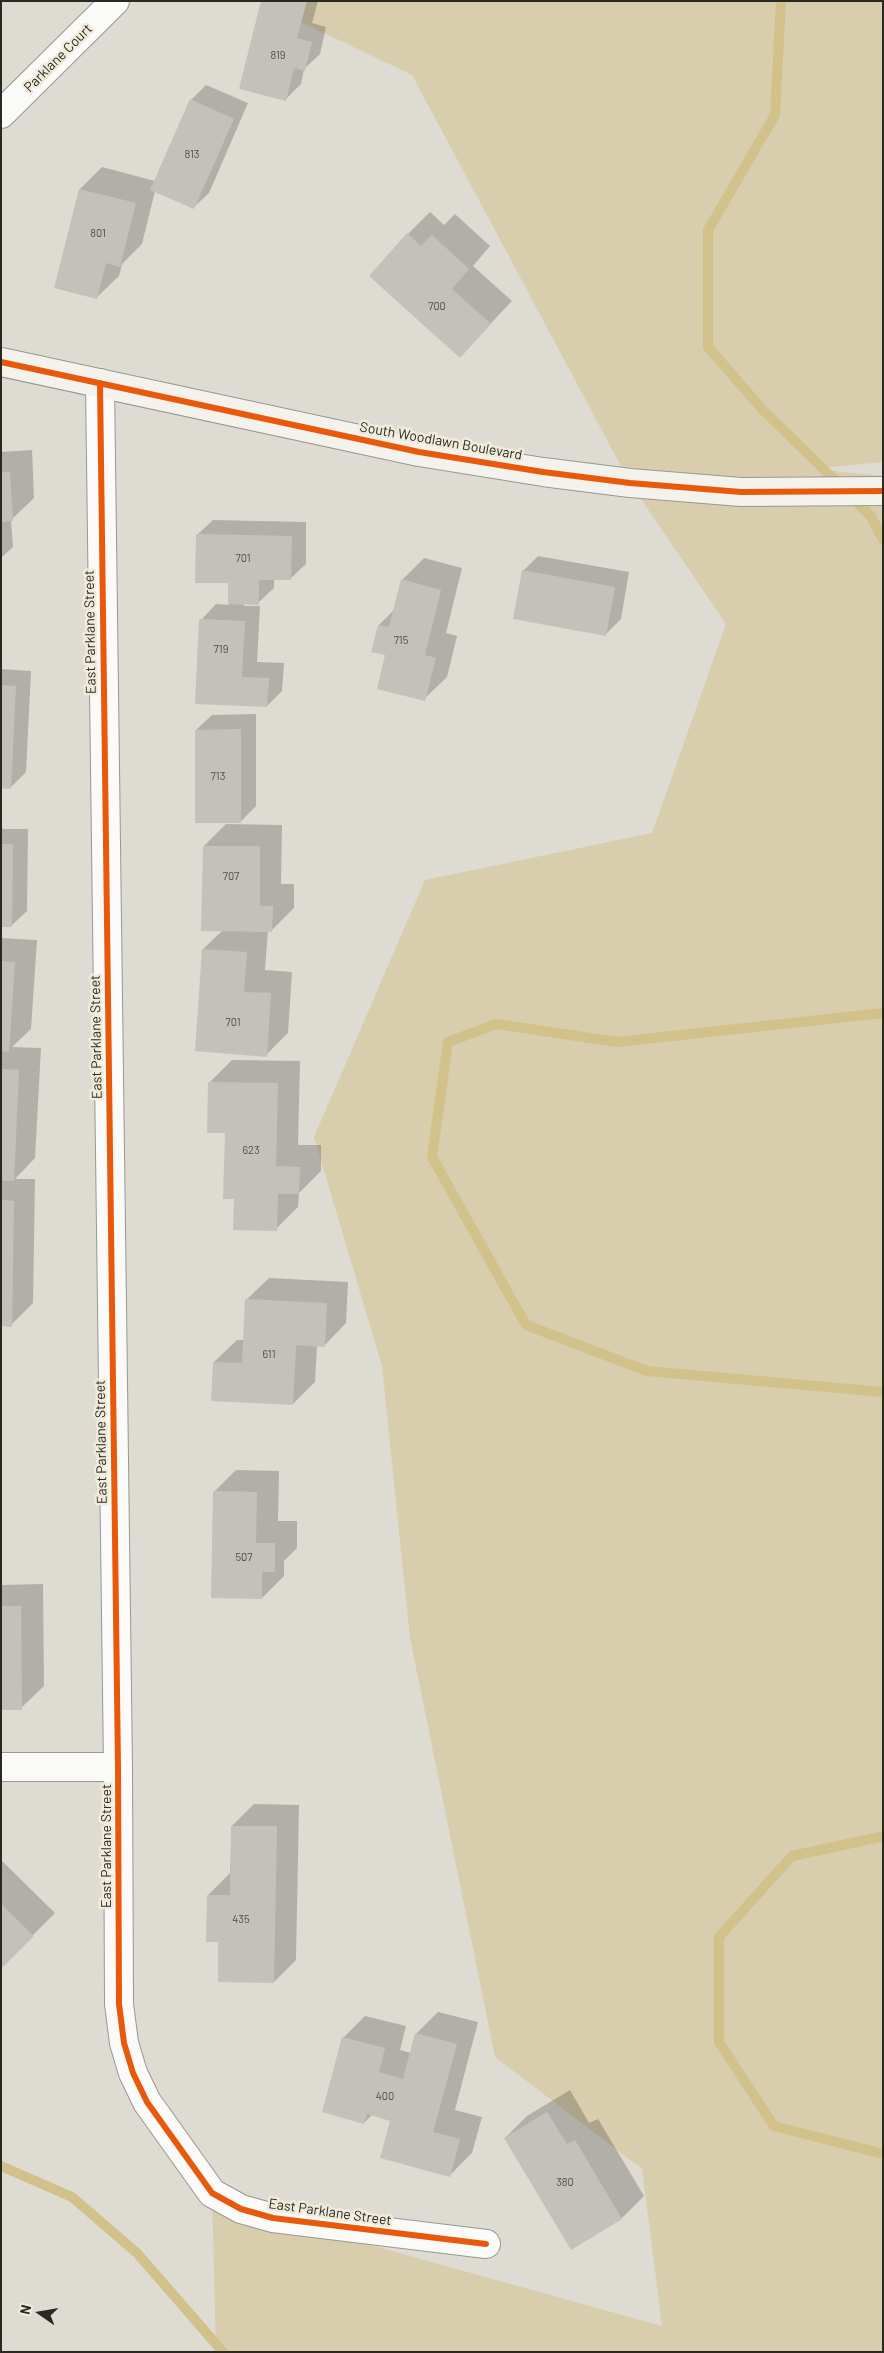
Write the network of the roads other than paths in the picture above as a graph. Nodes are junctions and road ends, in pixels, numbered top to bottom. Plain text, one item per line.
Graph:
1 (115, 1) edge
2 (1, 114) edge
3 (1, 362) edge
4 (100, 383) junction
5 (883, 491) edge
6 (1, 1766) edge
7 (118, 1767) junction
8 (486, 2244) dead end

1 - 2 street, Parklane Court
3 - 4 street, South Woodlawn Boulevard
4 - 5 street, South Woodlawn Boulevard
4 - 7 street, East Parklane Street
6 - 7 street
7 - 8 street, East Parklane Street

